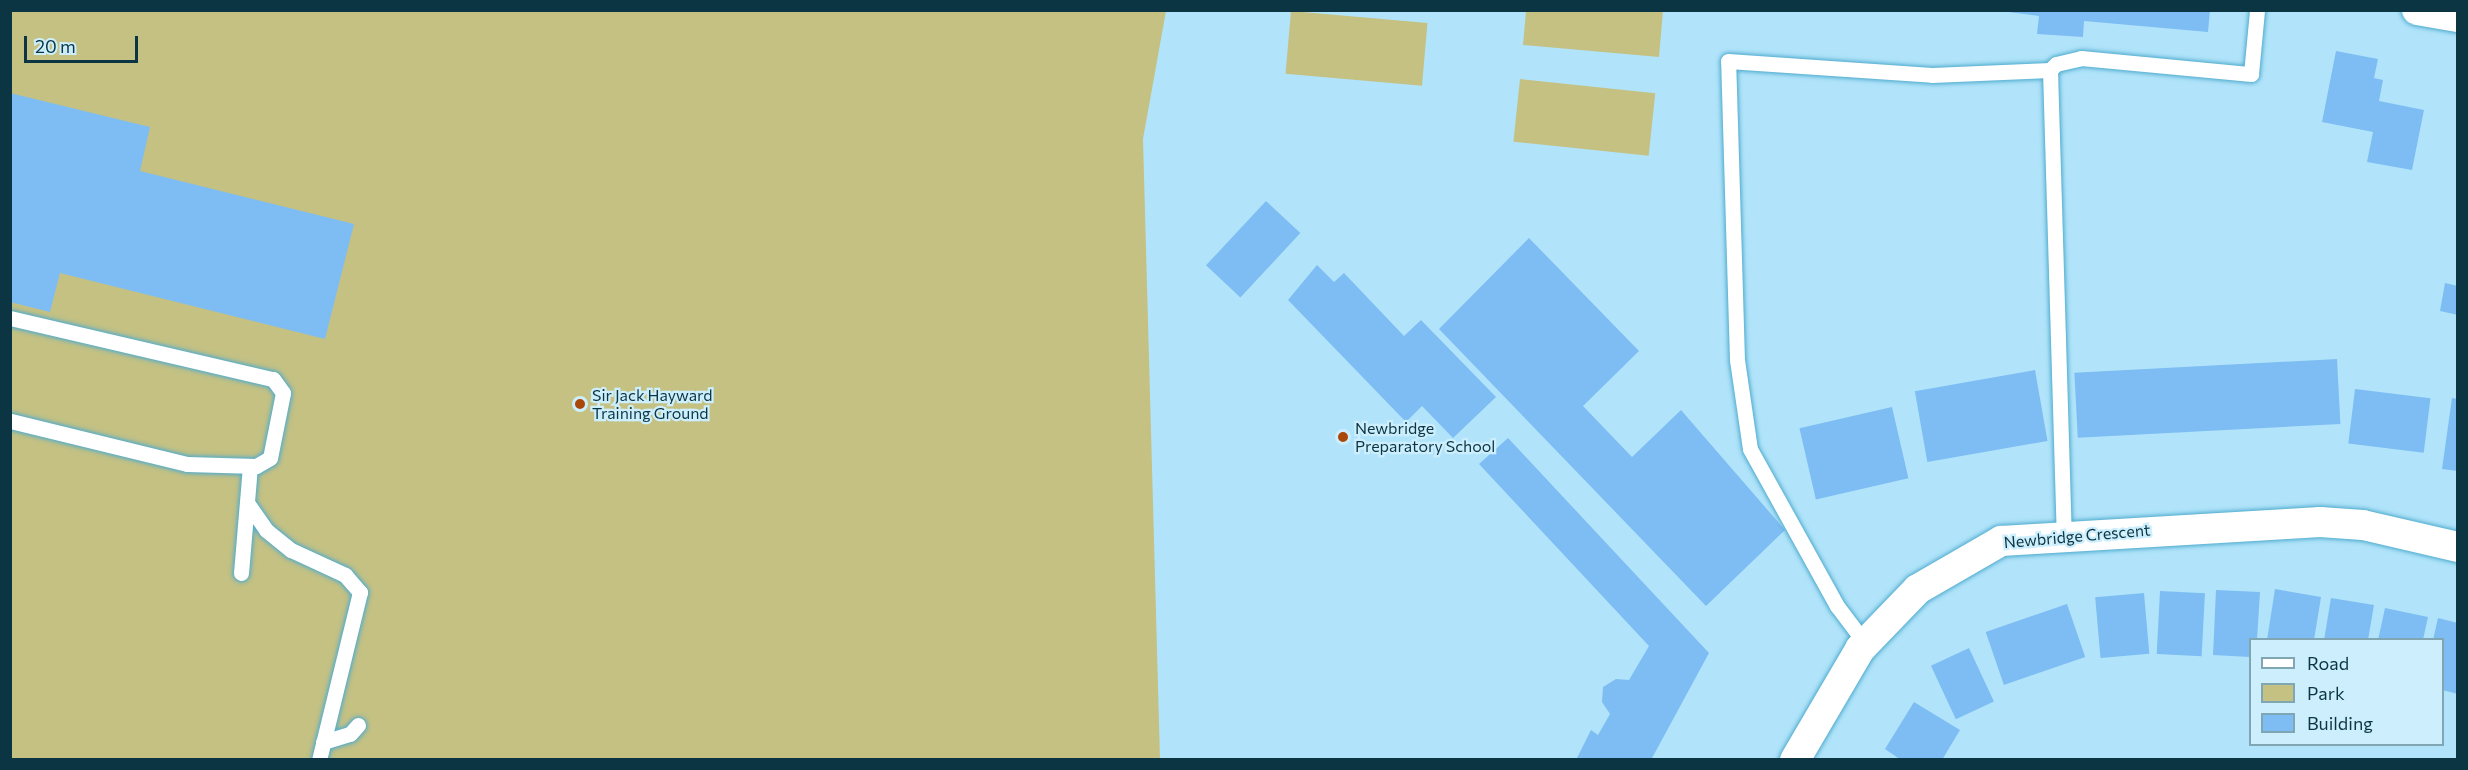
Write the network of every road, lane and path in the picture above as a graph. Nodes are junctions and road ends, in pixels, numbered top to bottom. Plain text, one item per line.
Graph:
1 (2257, 10) edge
2 (2417, 10) edge
3 (2457, 17) edge
4 (2049, 70) junction
5 (10, 318) edge
6 (10, 421) edge
7 (250, 466) junction
8 (248, 504) junction
9 (2064, 534) junction
10 (2457, 547) edge
11 (241, 573) dead end
12 (1865, 643) junction
13 (358, 724) dead end
14 (323, 742) junction
15 (319, 759) edge
16 (1795, 759) edge

1 - 4 lane
2 - 3 street
4 - 9 lane
4 - 12 lane
5 - 7 lane
6 - 7 lane
7 - 8 lane
8 - 11 lane
8 - 14 lane
9 - 10 street, Newbridge Crescent
9 - 12 street, Newbridge Crescent
12 - 16 street, Newbridge Crescent
13 - 14 lane
14 - 15 lane

